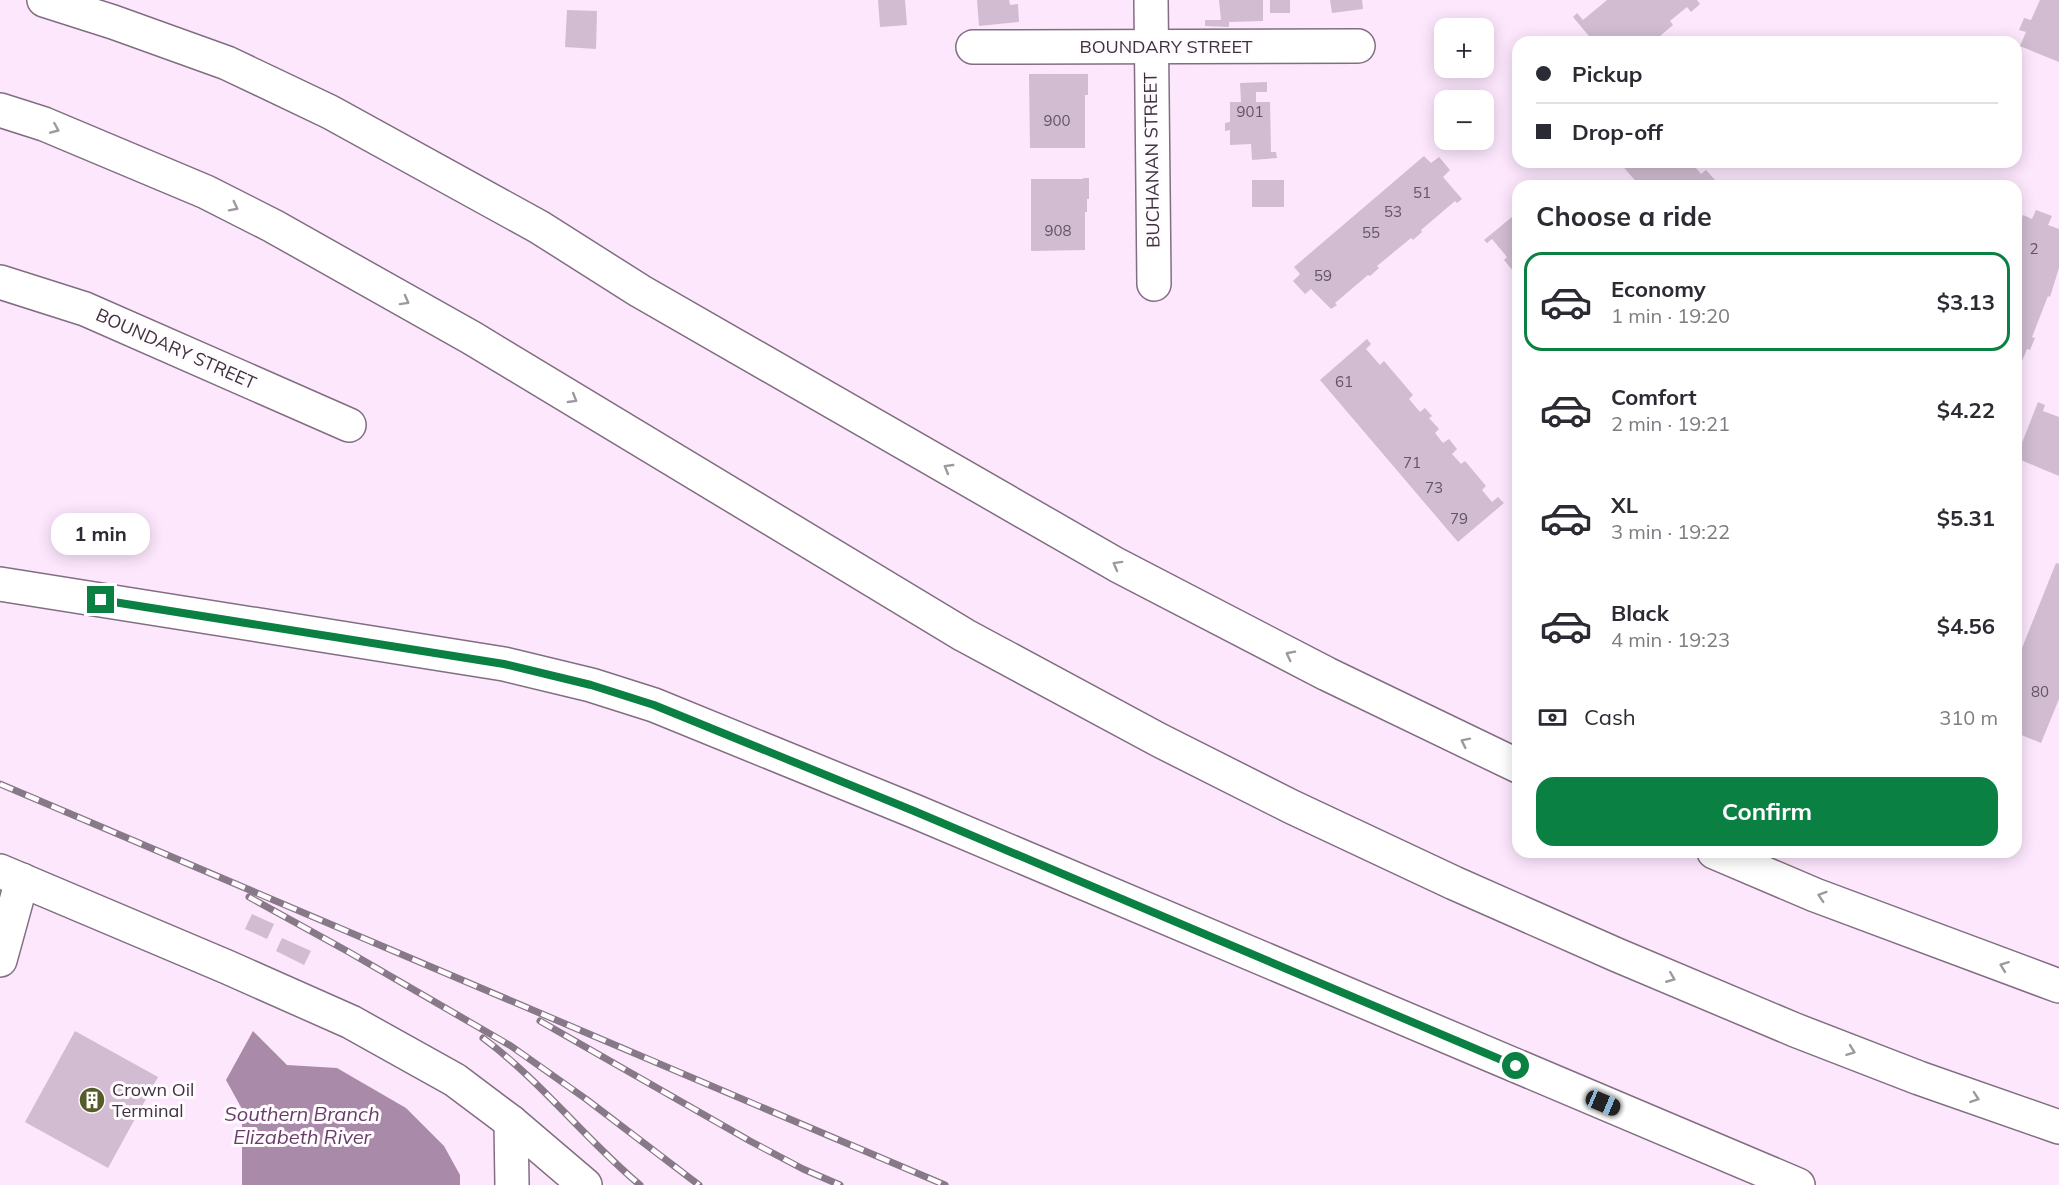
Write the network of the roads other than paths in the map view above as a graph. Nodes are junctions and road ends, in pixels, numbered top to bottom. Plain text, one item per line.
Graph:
1 (44, 0) edge
2 (1151, 0) edge
3 (1358, 46) dead end
4 (973, 47) dead end
5 (1151, 47) junction
6 (0, 110) edge
7 (0, 282) edge
8 (1154, 284) dead end
9 (349, 425) dead end
10 (0, 584) edge
11 (1512, 763) edge
12 (1728, 858) edge
13 (11, 876) edge
14 (0, 960) edge
15 (2059, 986) edge
16 (511, 1122) junction
17 (2059, 1127) edge
18 (512, 1185) edge
19 (585, 1185) edge
20 (1798, 1185) edge

11 -> 1 main road
2 - 5 main road, BUCHANAN STREET
3 - 5 main road, BOUNDARY STREET
4 - 5 main road, BOUNDARY STREET
5 - 8 main road, BUCHANAN STREET
6 -> 17 main road
7 - 9 main road, BOUNDARY STREET
10 - 20 main road
15 -> 12 main road
13 - 14 main road
13 - 16 main road
16 - 18 main road
16 - 19 main road

